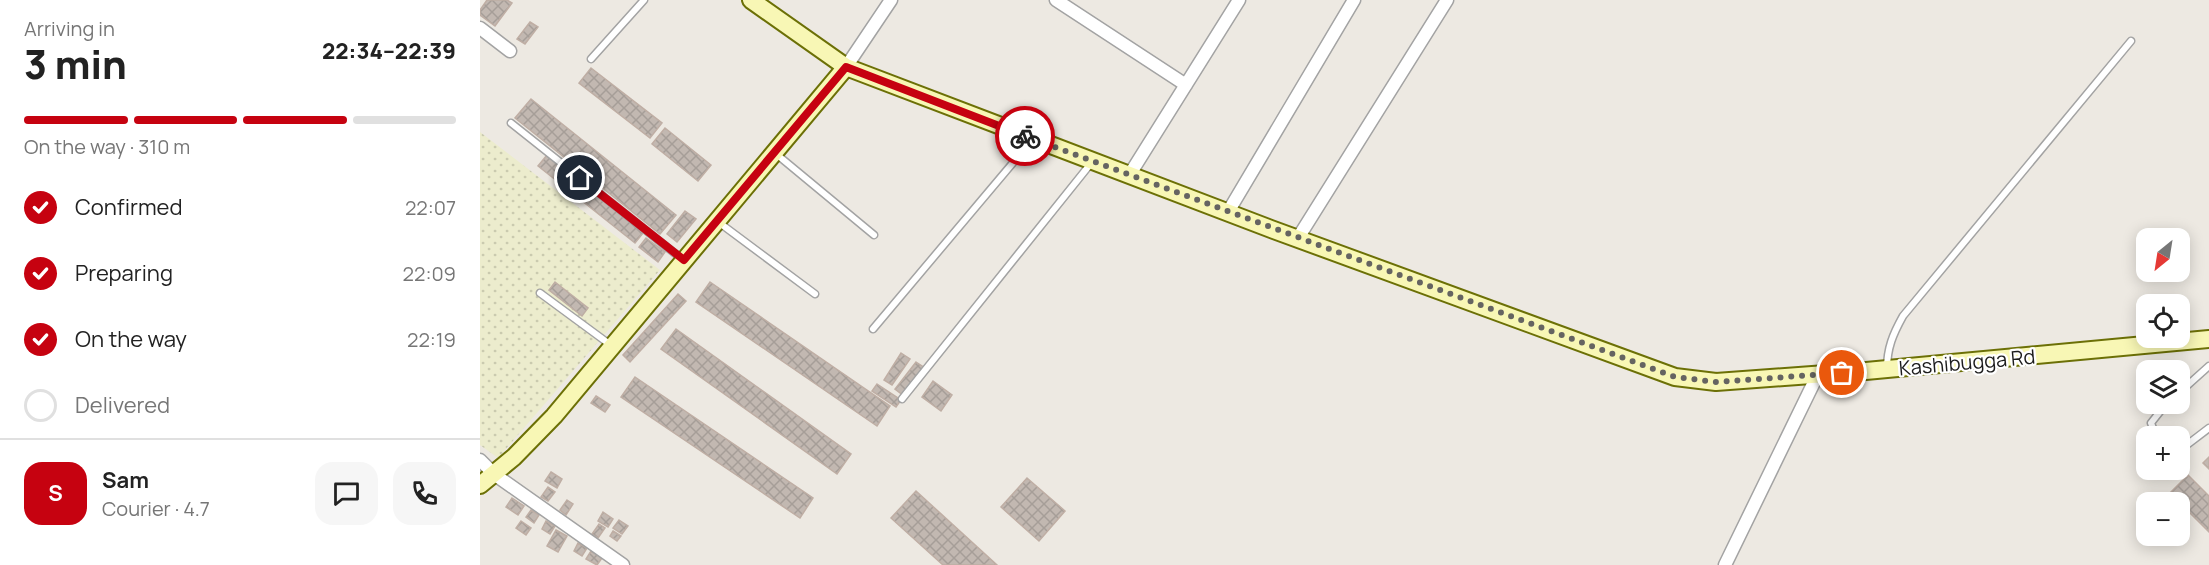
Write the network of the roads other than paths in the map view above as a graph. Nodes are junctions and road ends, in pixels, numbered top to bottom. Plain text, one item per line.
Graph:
1 (644, 0) edge
2 (751, 0) edge
3 (891, 0) edge
4 (1056, 0) edge
5 (1239, 0) edge
6 (1354, 0) edge
7 (1447, 0) edge
8 (480, 28) edge
9 (2131, 41) dead end
10 (510, 51) dead end
11 (591, 59) dead end
12 (846, 67) junction
13 (1186, 85) junction
14 (511, 123) dead end
15 (1033, 140) junction
16 (774, 152) junction
17 (1092, 162) junction
18 (1130, 174) junction
19 (1228, 212) junction
20 (717, 221) junction
21 (874, 235) dead end
22 (1298, 238) junction
23 (684, 260) junction
24 (540, 293) dead end
25 (815, 294) dead end
26 (873, 329) dead end
27 (2209, 339) edge
28 (612, 346) junction
29 (2209, 366) edge
30 (1887, 369) junction
31 (1818, 374) junction
32 (2190, 383) edge
33 (902, 399) dead end
34 (2209, 428) edge
35 (2190, 442) edge
36 (480, 460) edge
37 (494, 474) junction
38 (480, 485) edge
39 (623, 565) edge
40 (1725, 565) edge

1 - 11 lane
2 - 12 main road, Kashibugga Rd
3 - 12 street
4 - 13 street
5 - 13 street
6 - 19 street
7 - 22 street
8 - 10 street
9 - 30 lane
12 - 15 main road, Kashibugga Rd
12 - 16 main road
13 - 18 street
14 - 23 lane
15 - 17 main road, Kashibugga Rd
15 - 26 lane
16 - 20 main road
16 - 21 lane
17 - 18 main road, Kashibugga Rd
17 - 33 lane
18 - 19 main road, Kashibugga Rd
19 - 22 main road, Kashibugga Rd
20 - 23 main road
20 - 25 lane
22 - 31 main road, Kashibugga Rd
23 - 28 main road
24 - 28 lane
27 - 30 main road, Kashibugga Rd
28 - 37 main road
29 - 32 lane
30 - 31 main road, Kashibugga Rd
31 - 40 street
34 - 35 lane
36 - 37 street
37 - 38 main road
37 - 39 street

